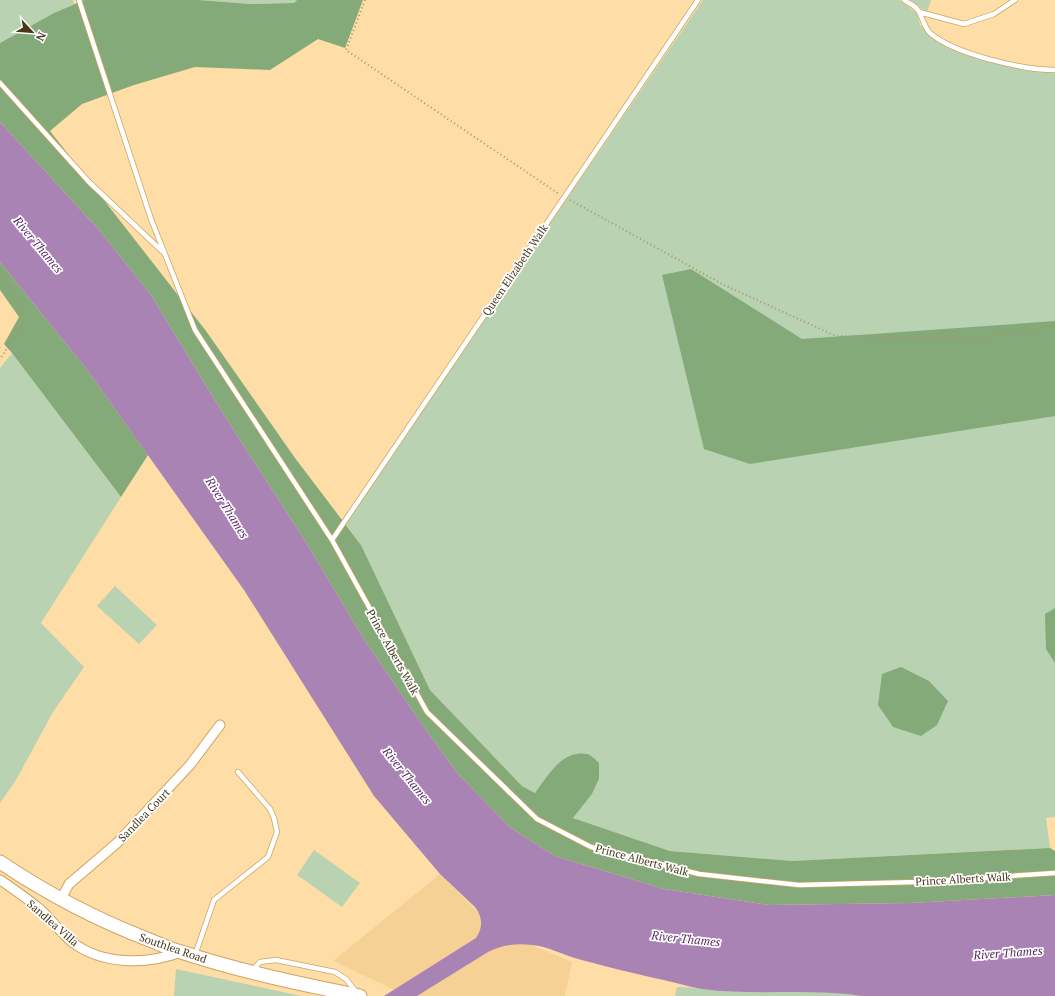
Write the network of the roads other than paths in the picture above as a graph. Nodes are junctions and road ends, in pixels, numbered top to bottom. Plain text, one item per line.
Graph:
1 (79, 0) edge
2 (698, 0) edge
3 (904, 0) edge
4 (1014, 0) edge
5 (920, 12) junction
6 (1055, 70) edge
7 (0, 83) edge
8 (165, 254) junction
9 (332, 540) junction
10 (220, 724) dead end
11 (238, 772) dead end
12 (0, 862) edge
13 (1055, 873) edge
14 (0, 880) edge
15 (60, 899) junction
16 (181, 952) junction
17 (194, 956) junction
18 (250, 972) junction
19 (359, 996) edge

1 - 8 lane, Prince Alberts Walk
2 - 9 lane, Queen Elizabeth Walk
3 - 5 lane
4 - 5 lane
5 - 6 lane
7 - 8 lane
8 - 9 lane, Prince Alberts Walk
9 - 13 lane, Prince Alberts Walk
10 - 15 street, Sandlea Court
11 - 17 lane
12 - 15 main road, Southlea Road
14 - 16 street, Sandlea Villa
15 - 16 main road, Southlea Road
16 - 17 main road, Southlea Road
17 - 18 main road, Southlea Road
18 - 19 main road, Southlea Road
18 - 19 lane

